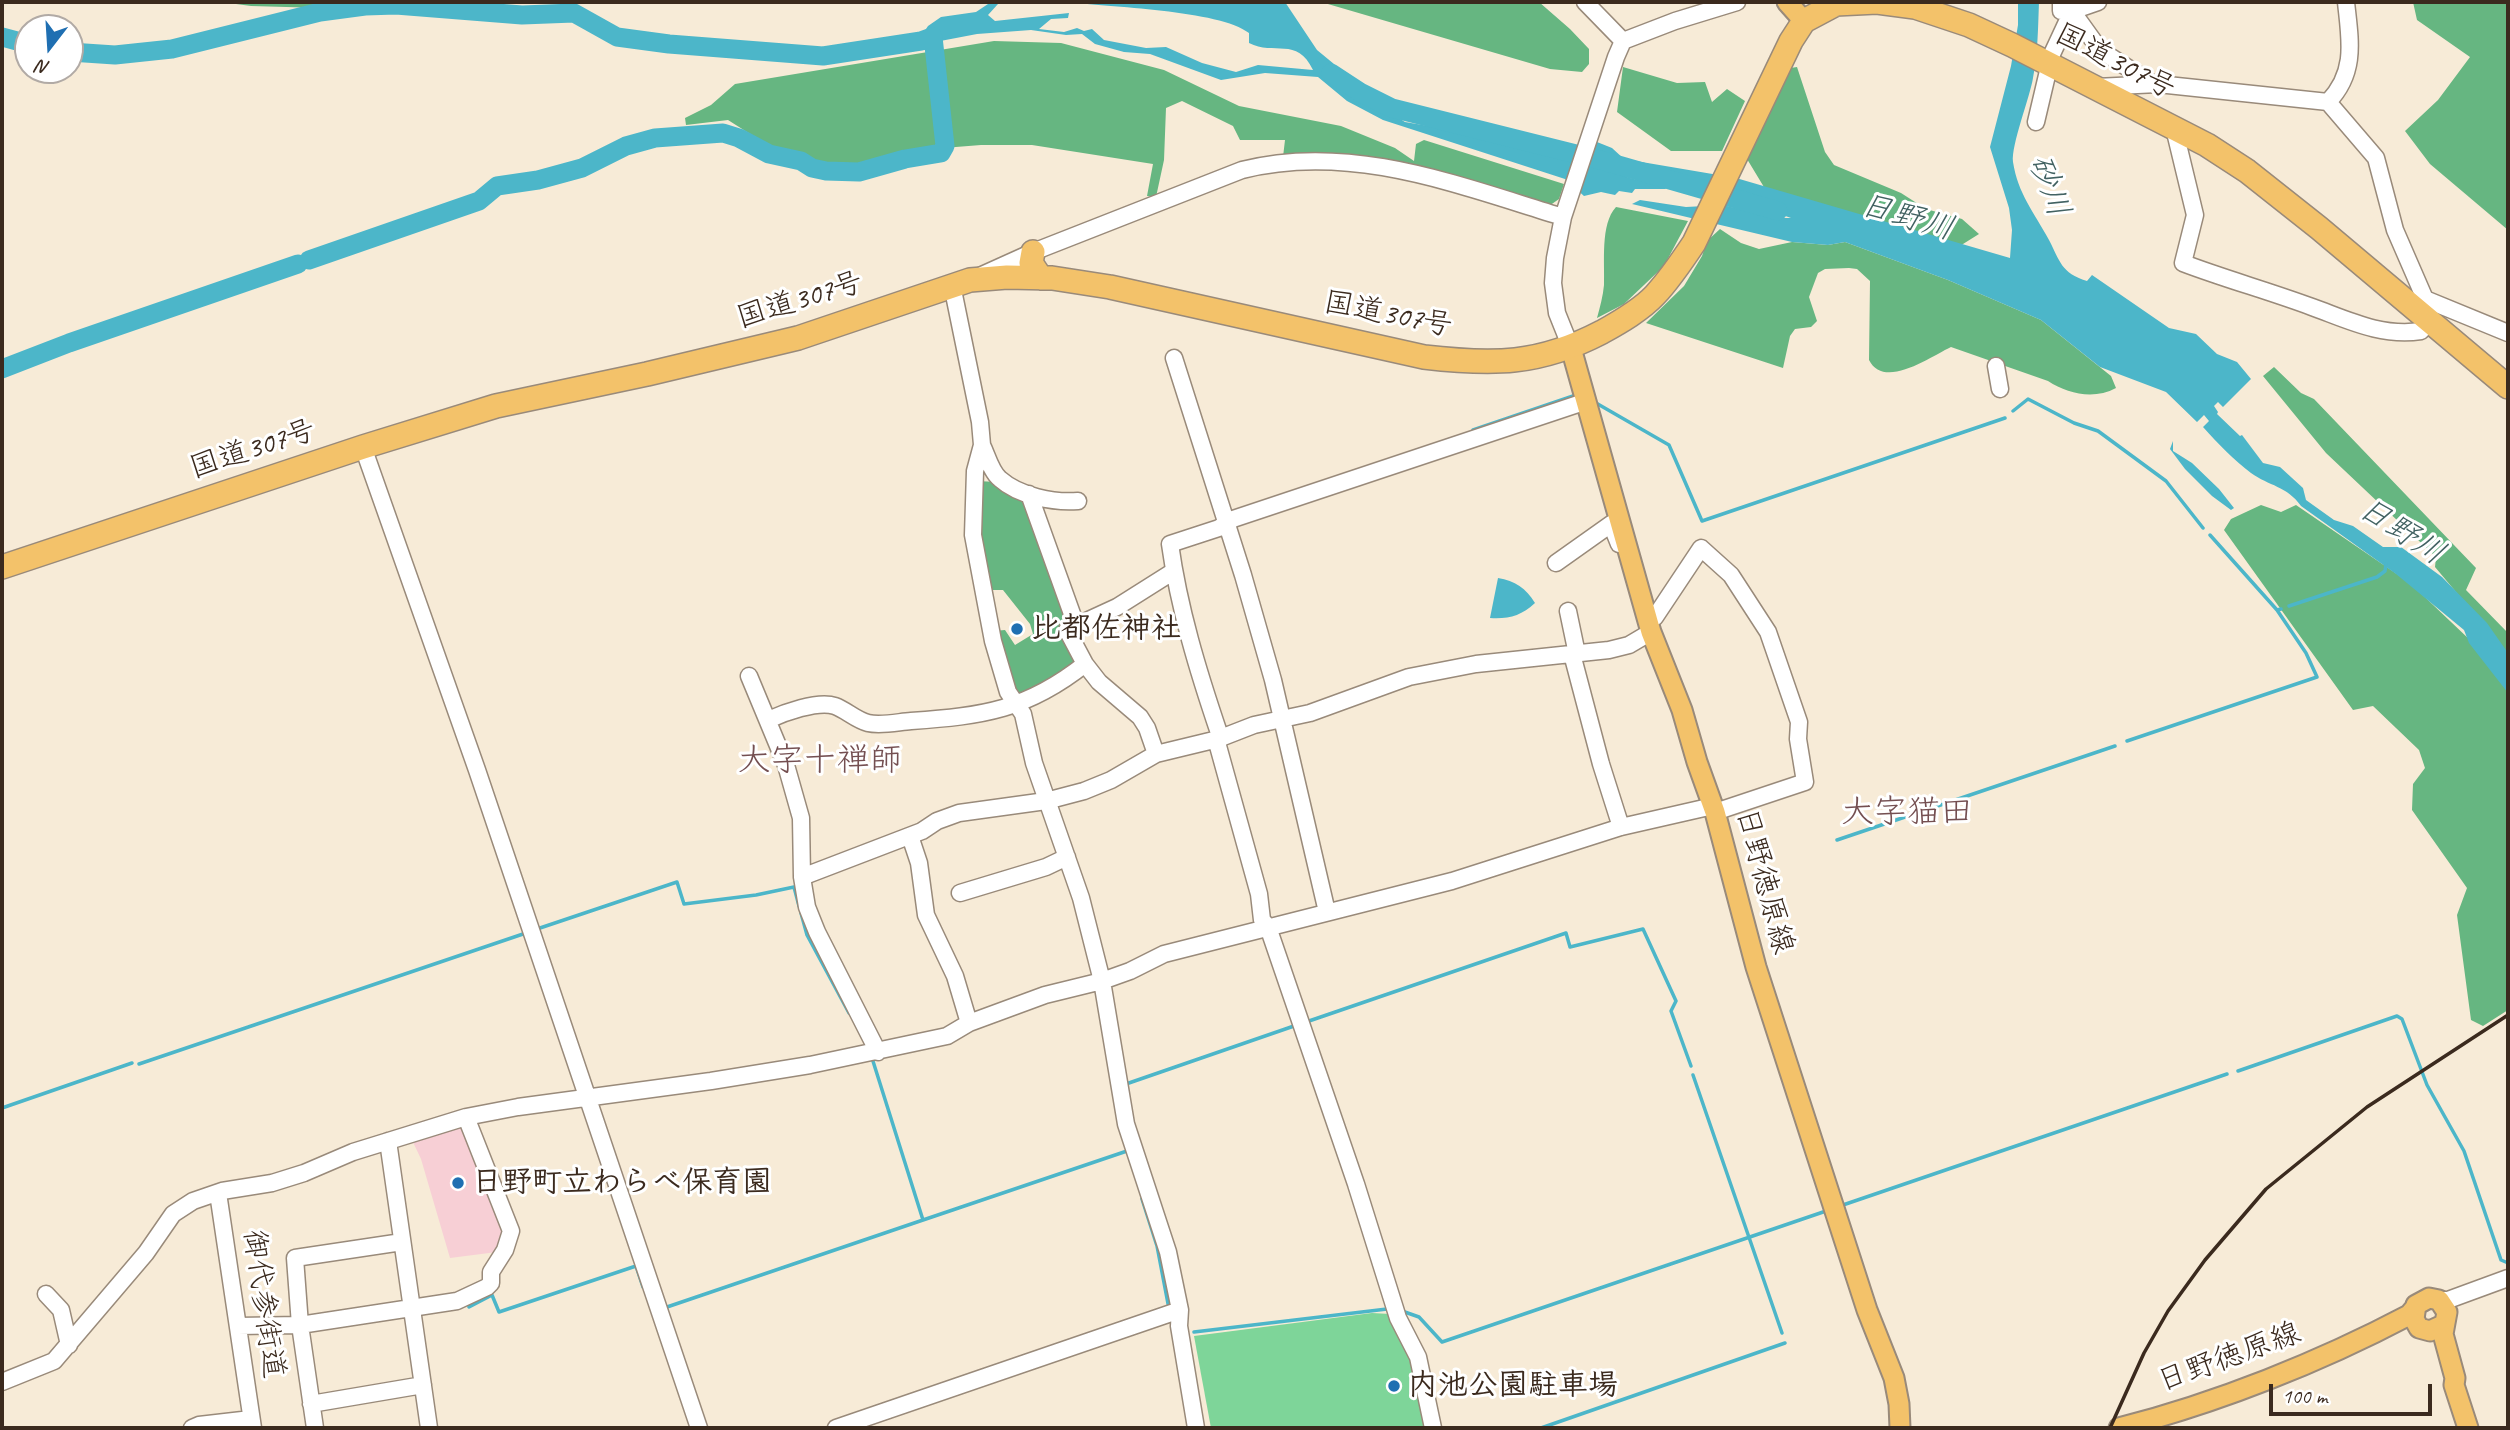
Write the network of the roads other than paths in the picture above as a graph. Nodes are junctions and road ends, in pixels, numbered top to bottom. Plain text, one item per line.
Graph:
1 (1585, 2) edge
2 (1737, 2) edge
3 (1787, 2) edge
4 (2098, 2) edge
5 (2346, 2) edge
6 (2064, 8) edge
7 (1804, 21) junction
8 (1623, 41) junction
9 (2047, 60) junction
10 (2153, 84) junction
11 (2095, 87) junction
12 (2328, 102) junction
13 (2036, 122) dead end
14 (2174, 128) junction
15 (1563, 217) junction
16 (1033, 252) junction
17 (1041, 278) junction
18 (961, 283) junction
19 (2425, 310) junction
20 (2508, 333) edge
21 (1571, 348) junction
22 (1174, 358) dead end
23 (1996, 366) dead end
24 (2508, 387) edge
25 (2000, 389) dead end
26 (1587, 401) junction
27 (982, 445) junction
28 (363, 447) junction
29 (1029, 494) junction
30 (1078, 501) dead end
31 (1226, 524) junction
32 (1628, 550) junction
33 (1556, 563) dead end
34 (2, 567) edge
35 (1174, 571) junction
36 (1568, 611) dead end
37 (1076, 625) junction
38 (1650, 626) junction
39 (1574, 654) junction
40 (1085, 664) junction
41 (750, 676) dead end
42 (1016, 703) junction
43 (1281, 719) junction
44 (768, 720) junction
45 (1218, 739) junction
46 (1156, 754) junction
47 (1046, 801) junction
48 (1714, 809) junction
49 (1621, 827) junction
50 (910, 836) junction
51 (1067, 857) junction
52 (802, 877) junction
53 (960, 893) dead end
54 (1327, 912) junction
55 (1268, 927) junction
56 (1102, 981) junction
57 (970, 1023) junction
58 (878, 1052) junction
59 (587, 1097) junction
60 (467, 1117) junction
61 (388, 1141) junction
62 (220, 1192) junction
63 (402, 1242) junction
64 (2505, 1280) edge
65 (46, 1294) dead end
66 (412, 1308) junction
67 (1180, 1310) junction
68 (2431, 1318) junction
69 (238, 1325) junction
70 (300, 1325) junction
71 (69, 1345) junction
72 (2, 1382) edge
73 (423, 1385) junction
74 (311, 1404) junction
75 (252, 1424) edge
76 (192, 1428) edge
77 (315, 1428) edge
78 (429, 1428) edge
79 (699, 1428) edge
80 (836, 1428) edge
81 (1196, 1428) edge
82 (1433, 1428) edge
83 (1900, 1428) edge
84 (2122, 1428) edge
85 (2468, 1428) edge

1 - 8 street
2 - 8 street
3 - 7 main road
4 - 6 street
5 - 12 street
6 - 9 street
6 - 10 street
7 - 9 highway, 国道307号
7 - 21 highway, 国道307号
8 - 15 street
9 - 11 highway, 国道307号
9 - 13 street
10 - 11 street
10 - 12 street
11 - 14 highway, 国道307号
12 - 19 street
14 - 19 highway, 国道307号
14 - 19 street
15 - 16 street
15 - 21 street
16 - 17 highway
16 - 18 street
17 - 18 highway, 国道307号
17 - 21 highway, 国道307号
18 - 27 street
18 - 28 highway, 国道307号
19 - 20 street
19 - 24 highway, 国道307号
21 - 26 main road, 日野徳原線
22 - 31 street
23 - 25 street
26 - 31 street
26 - 32 main road, 日野徳原線
27 - 29 street
27 - 42 street
28 - 34 highway, 国道307号
28 - 59 street
29 - 30 street
29 - 37 street
31 - 35 street
31 - 43 street
32 - 33 street
32 - 38 main road, 日野徳原線
35 - 37 street
35 - 45 street
36 - 39 street
37 - 40 street
38 - 39 street
38 - 48 main road, 日野徳原線
38 - 48 street
39 - 43 street
39 - 49 street
40 - 42 street
40 - 46 street
41 - 44 street
42 - 44 street
42 - 47 street
43 - 45 street
43 - 54 street
44 - 52 street
45 - 46 street
45 - 55 street
46 - 47 street
47 - 50 street
47 - 51 street
48 - 49 street
48 - 83 main road, 日野徳原線
49 - 54 street
50 - 52 street
50 - 57 street
51 - 53 street
51 - 56 street
52 - 58 street
54 - 55 street
55 - 56 street
55 - 82 street
56 - 57 street
56 - 67 street
57 - 58 street
58 - 59 street
59 - 60 street
59 - 79 street
60 - 61 street
60 - 66 street
61 - 62 street
61 - 63 street
62 - 69 street, 御代参街道
62 - 71 street
63 - 66 street
63 - 70 street
64 - 68 street
65 - 71 street
66 - 70 street
66 - 73 street
67 - 80 street
67 - 81 street
68 - 84 main road, 日野徳原線
68 - 85 main road
69 - 70 street
69 - 75 street, 御代参街道
70 - 74 street
71 - 72 street
73 - 74 street
73 - 78 street
74 - 77 street
75 - 76 street

